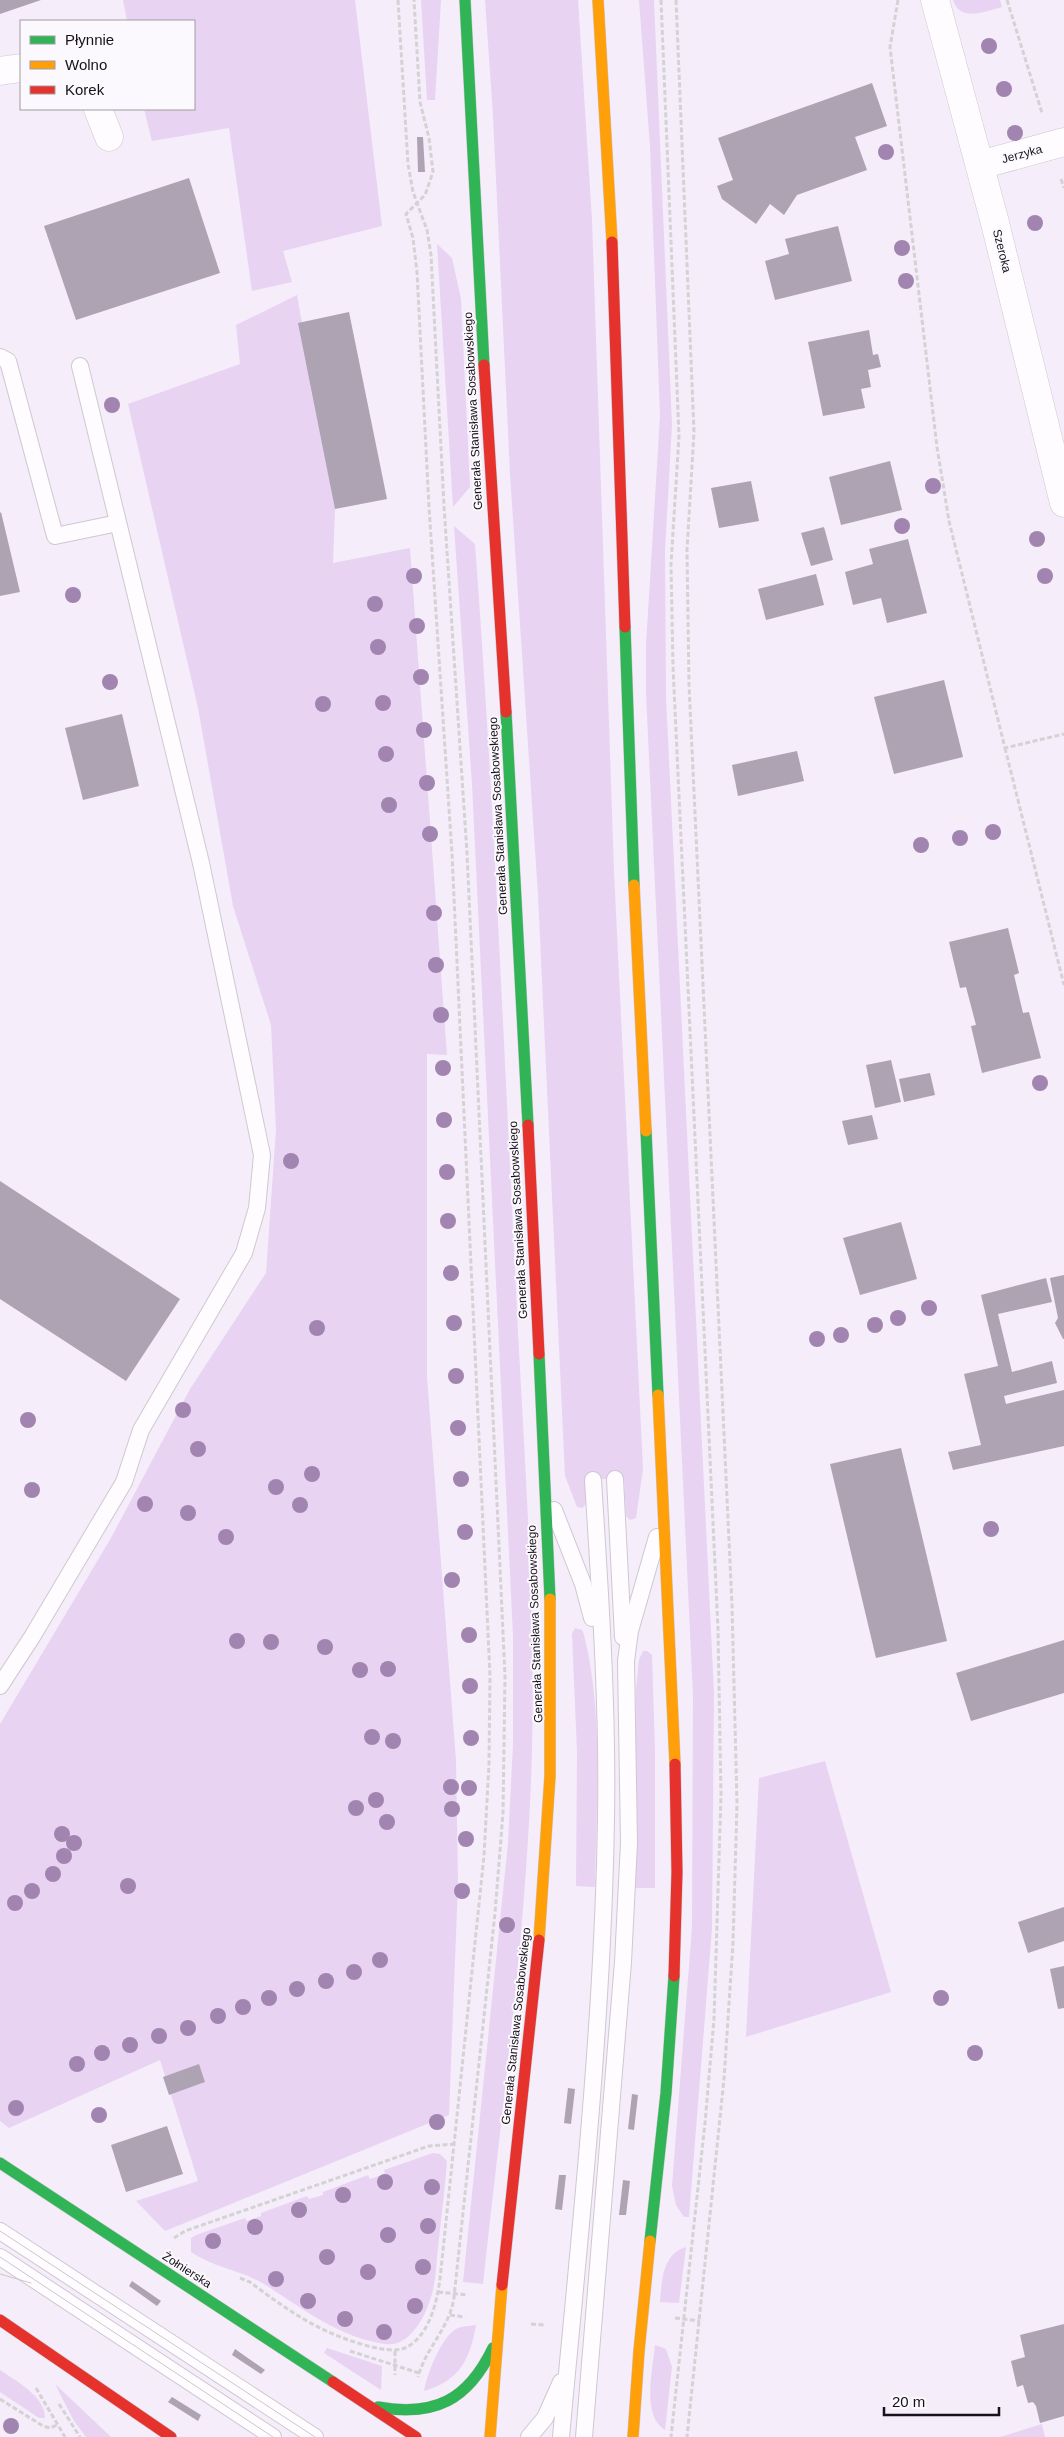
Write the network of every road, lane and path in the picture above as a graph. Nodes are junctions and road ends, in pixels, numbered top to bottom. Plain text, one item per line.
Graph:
1 (398, 0) edge
2 (414, 0) edge
3 (465, 0) edge
4 (598, 0) edge
5 (661, 0) edge
6 (676, 0) edge
7 (898, 0) edge
8 (935, 0) edge
9 (1007, 0) edge
10 (20, 68) edge
11 (0, 71) edge
12 (98, 110) edge
13 (109, 137) dead end
14 (1057, 144) edge
15 (980, 166) junction
16 (417, 203) junction
17 (0, 357) edge
18 (80, 366) dead end
19 (1064, 503) edge
20 (118, 523) junction
21 (1064, 734) edge
22 (1005, 748) junction
23 (1064, 985) edge
24 (543, 1456) junction
25 (662, 1463) junction
26 (615, 1479) dead end
27 (593, 1480) dead end
28 (0, 1686) edge
29 (603, 1690) junction
30 (626, 1702) junction
31 (455, 2144) junction
32 (0, 2163) edge
33 (0, 2230) edge
34 (171, 2241) dead end
35 (0, 2257) edge
36 (237, 2277) dead end
37 (438, 2292) junction
38 (454, 2294) junction
39 (472, 2296) dead end
40 (670, 2317) dead end
41 (684, 2319) junction
42 (0, 2320) edge
43 (700, 2321) junction
44 (497, 2332) junction
45 (570, 2336) junction
46 (395, 2351) junction
47 (417, 2379) dead end
48 (590, 2381) junction
49 (34, 2384) dead end
50 (395, 2384) dead end
51 (1, 2400) edge
52 (360, 2400) junction
53 (57, 2425) junction
54 (65, 2437) edge
55 (171, 2437) edge
56 (273, 2437) edge
57 (315, 2437) edge
58 (416, 2437) edge
59 (490, 2437) edge
60 (529, 2437) edge
61 (561, 2437) edge
62 (575, 2437) edge
63 (584, 2437) edge
64 (633, 2437) edge
65 (671, 2437) edge
66 (687, 2437) edge

1 - 16 path
2 - 16 path
3 - 24 main road, Generała Stanisława Sosabowskiego
4 - 25 main road
5 - 41 path
6 - 43 path
7 - 22 path
8 - 15 street, Szeroka
9 - 14 path
10 - 11 street
12 - 13 street
14 - 15 street, Jerzyka
15 - 19 street, Szeroka
16 - 31 path
16 - 38 path
17 - 20 lane
18 - 20 lane
20 - 28 lane
21 - 22 path
22 - 23 path
24 - 29 lane
24 - 44 main road, Generała Stanisława Sosabowskiego
25 - 30 lane
25 - 64 main road
26 - 30 lane
27 - 29 lane
29 - 45 lane
30 - 48 lane
31 - 34 path
31 - 37 path
32 - 52 main road, Żołnierska
33 - 57 lane
35 - 56 lane
36 - 46 path
37 - 38 path
37 - 46 path
38 - 39 path
38 - 47 path
40 - 41 path
41 - 43 path
41 - 65 path
42 - 55 main road
43 - 66 path
44 - 52 main road, Żołnierska
44 - 59 main road, Generała Stanisława Sosabowskiego
45 - 60 lane
45 - 61 lane
46 - 50 path
48 - 62 lane
48 - 63 lane
49 - 53 path
51 - 53 path
52 - 58 main road, Żołnierska
53 - 54 path

